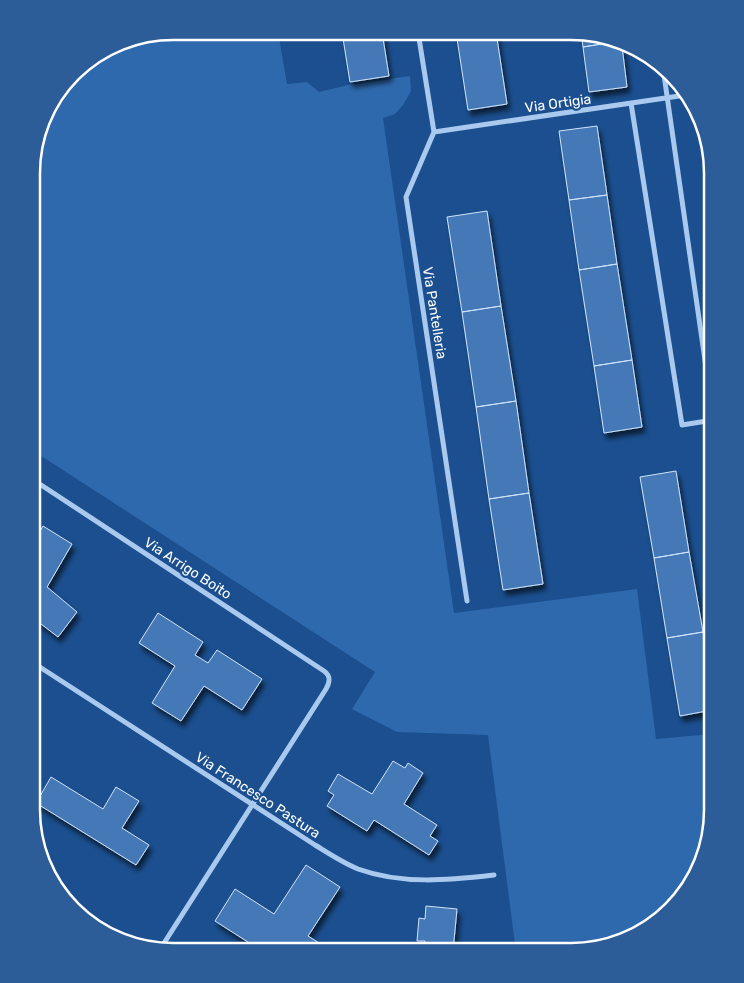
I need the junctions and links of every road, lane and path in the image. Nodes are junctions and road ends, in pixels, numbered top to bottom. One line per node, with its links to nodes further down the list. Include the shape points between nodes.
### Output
1 (419, 40): 6 (street)
2 (665, 79): 4 (street)
3 (680, 96): 4 (street, Via Ortigia)
4 (668, 98): 5 (street, Via Ortigia); 7 (street)
5 (631, 104): 6 (street, Via Ortigia); 8 (street, via 682,425)
6 (434, 132): 10 (street, Via Pantelleria, via 406,197)
7 (704, 352)
8 (704, 421)
9 (40, 484): 12 (street, Via Arrigo Boito, via 328,673 329,684)
10 (467, 601)
11 (40, 667): 12 (street, Via Francesco Pastura)
12 (253, 804): 13 (street, Via Francesco Pastura, via 334,857 384,876 423,880); 14 (street)
13 (494, 875)
14 (165, 943)

